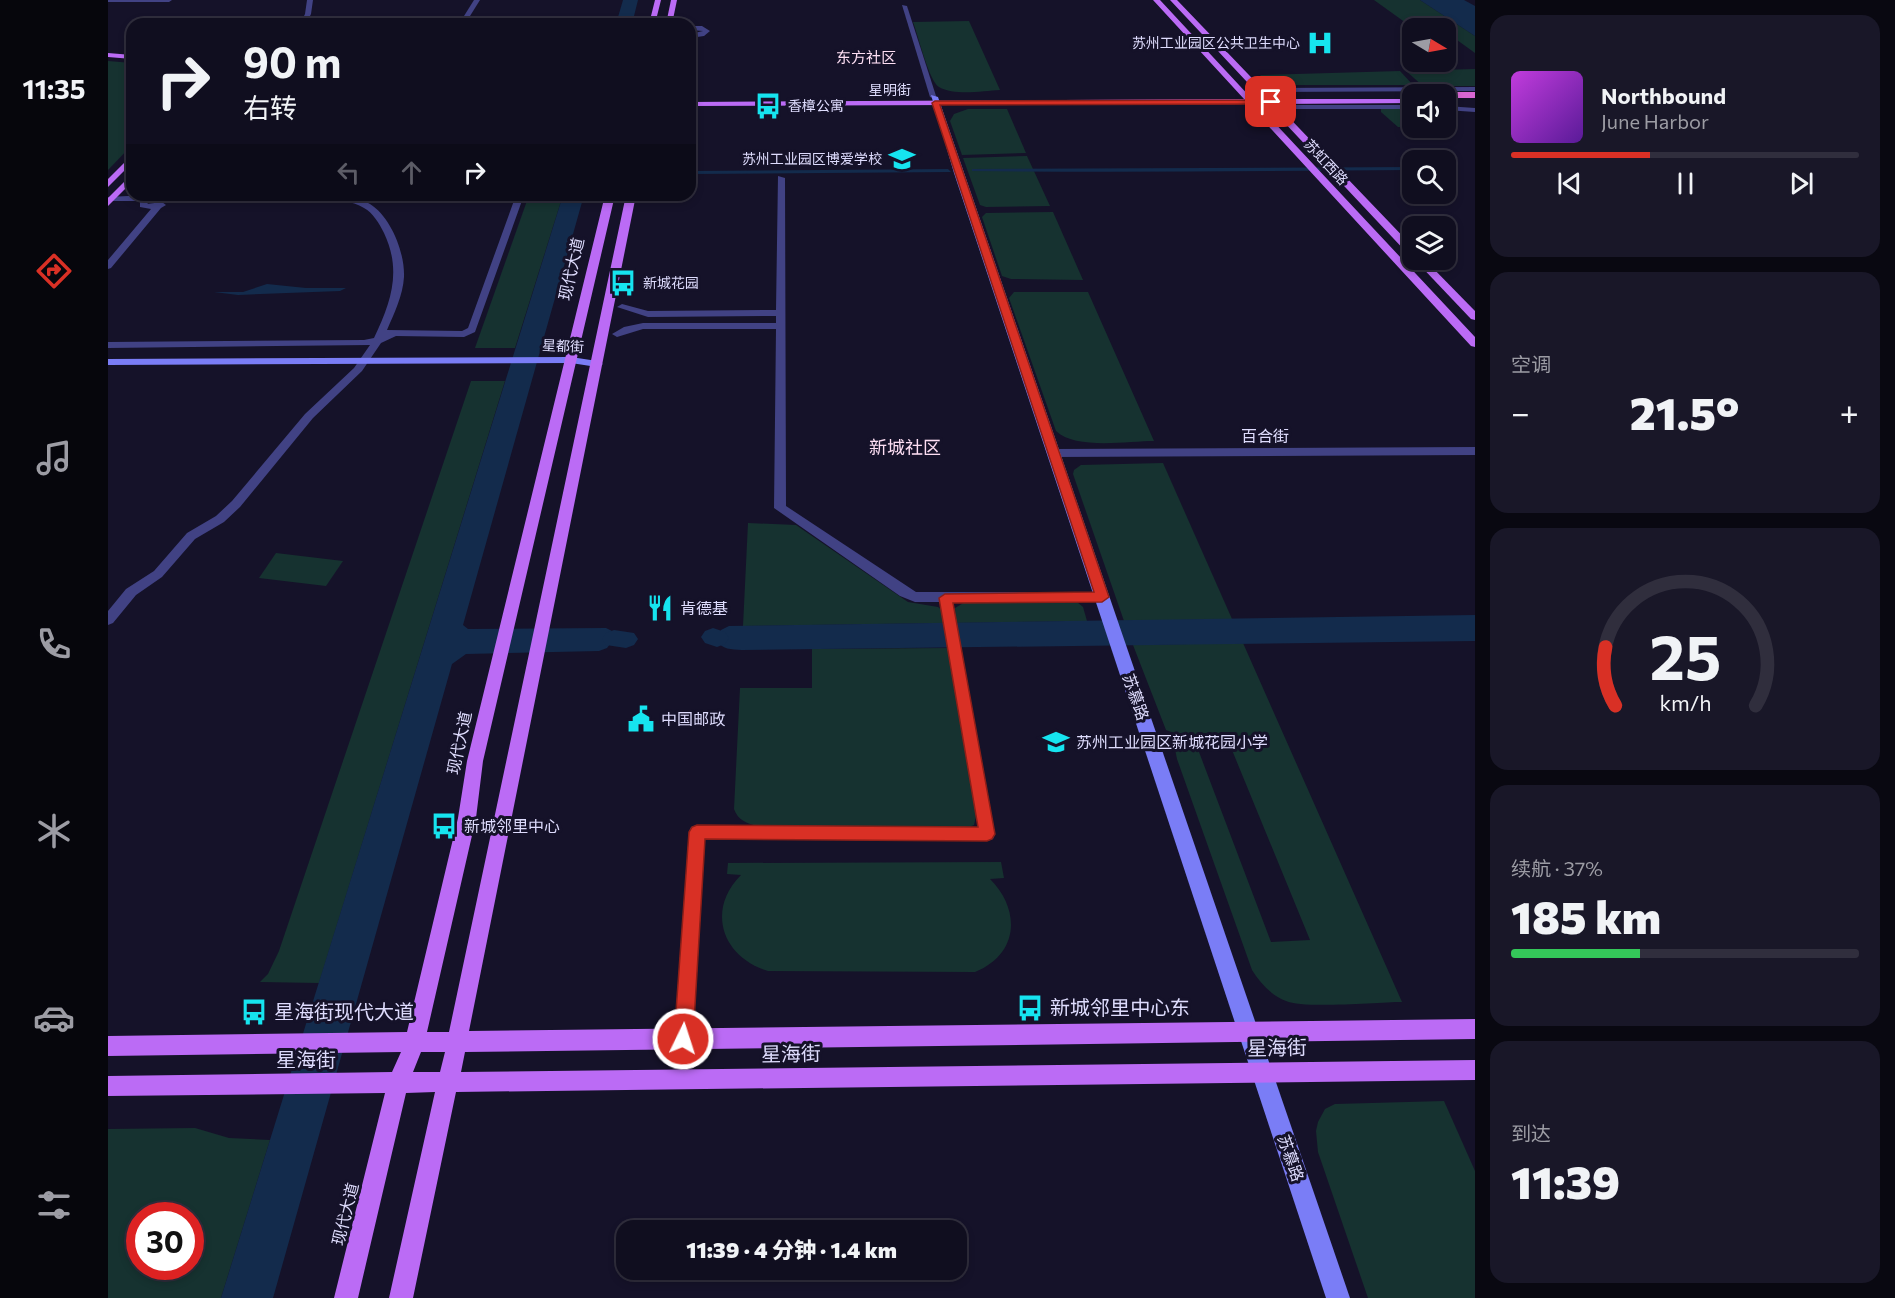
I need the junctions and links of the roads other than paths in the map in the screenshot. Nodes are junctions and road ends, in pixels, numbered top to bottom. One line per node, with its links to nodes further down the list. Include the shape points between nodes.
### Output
1 (108, 0): 2 (street)
2 (171, 0)
3 (310, 0): 10 (street)
4 (477, 0): 11 (street)
5 (658, 0): 12 (main road)
6 (674, 0): 13 (main road)
7 (1156, 0): 25 (main road, 苏虹西路)
8 (1173, 0): 26 (main road, 苏虹西路)
9 (904, 6): 28 (street)
10 (306, 18)
11 (466, 18)
12 (654, 18)
13 (670, 18)
14 (696, 28): 15 (street, via 707,31)
15 (696, 36)
16 (108, 50): 17 (main road)
17 (126, 52)
18 (108, 55): 19 (main road)
19 (126, 56)
20 (1475, 89): 26 (street)
21 (1402, 95): 26 (main road)
22 (1475, 95): 23 (highway)
23 (1456, 97)
24 (696, 98): 28 (main road, 星明街)
25 (1248, 99): 26 (main road, 星明街); 26 (street); 28 (main road, 星明街); 57 (main road, 苏虹西路)
26 (1267, 99): 29 (main road); 32 (street); 48 (main road, 苏虹西路)
27 (1456, 99): 30 (highway)
28 (935, 100): 31 (main road, 星明街); 65 (main road, 苏慕路)
29 (1402, 101)
30 (1475, 102)
31 (696, 104)
32 (1402, 106)
33 (1456, 109): 34 (street)
34 (1475, 110)
35 (126, 164): 37 (main road)
36 (781, 178): 52 (street)
37 (108, 183)
38 (126, 183): 40 (main road)
39 (126, 199): 40 (street)
40 (109, 201)
41 (148, 201): 47 (street, via 146,206)
42 (166, 201): 47 (street)
43 (354, 201): 56 (street, via 370,208 384,224 399,277)
44 (518, 201): 56 (street, via 471,330 464,334 394,333)
45 (609, 201): 60 (main road, 现代大道)
46 (630, 201): 61 (main road)
47 (157, 207): 49 (street)
48 (1402, 241)
49 (108, 266)
50 (1430, 270): 53 (main road)
51 (622, 307): 52 (street, via 648,314)
52 (780, 313): 54 (street)
53 (1475, 317)
54 (780, 326): 55 (street, via 643,326); 67 (street, via 780,508 904,593)
55 (617, 334)
56 (379, 337): 58 (street); 62 (street)
57 (1475, 344)
58 (108, 345)
59 (108, 362): 62 (main road, 星都街)
60 (570, 364): 61 (main road, 星都街); 62 (main road, 星都街); 73 (main road, 现代大道, via 475,761 467,818)
61 (597, 364): 72 (main road)
62 (360, 365): 63 (main road, 星都街); 68 (street, via 309,416 236,504 213,524 195,533 158,574 128,595)
63 (108, 370)
64 (1475, 451): 65 (street, 百合街)
65 (1054, 453): 66 (main road, 苏慕路)
66 (1102, 597): 67 (street); 70 (main road, 苏慕路)
67 (945, 598): 71 (street, via 987,834 697,832)
68 (108, 620)
69 (1475, 1029): 70 (main road, 星海街)
70 (1249, 1032): 71 (main road, 星海街); 76 (main road, 苏慕路)
71 (683, 1039): 72 (main road, 星海街)
72 (457, 1041): 73 (main road, 星海街); 77 (main road)
73 (415, 1042): 74 (main road, 星海街); 78 (main road, 现代大道)
74 (108, 1046)
75 (1475, 1070): 76 (main road, 星海街)
76 (1263, 1072): 77 (main road, 星海街); 82 (main road, 苏慕路)
77 (448, 1082): 78 (main road, 星海街); 81 (main road)
78 (398, 1083): 79 (main road, 星海街); 80 (main road, 现代大道)
79 (108, 1086)
80 (346, 1298)
81 (401, 1298)
82 (1338, 1298)

